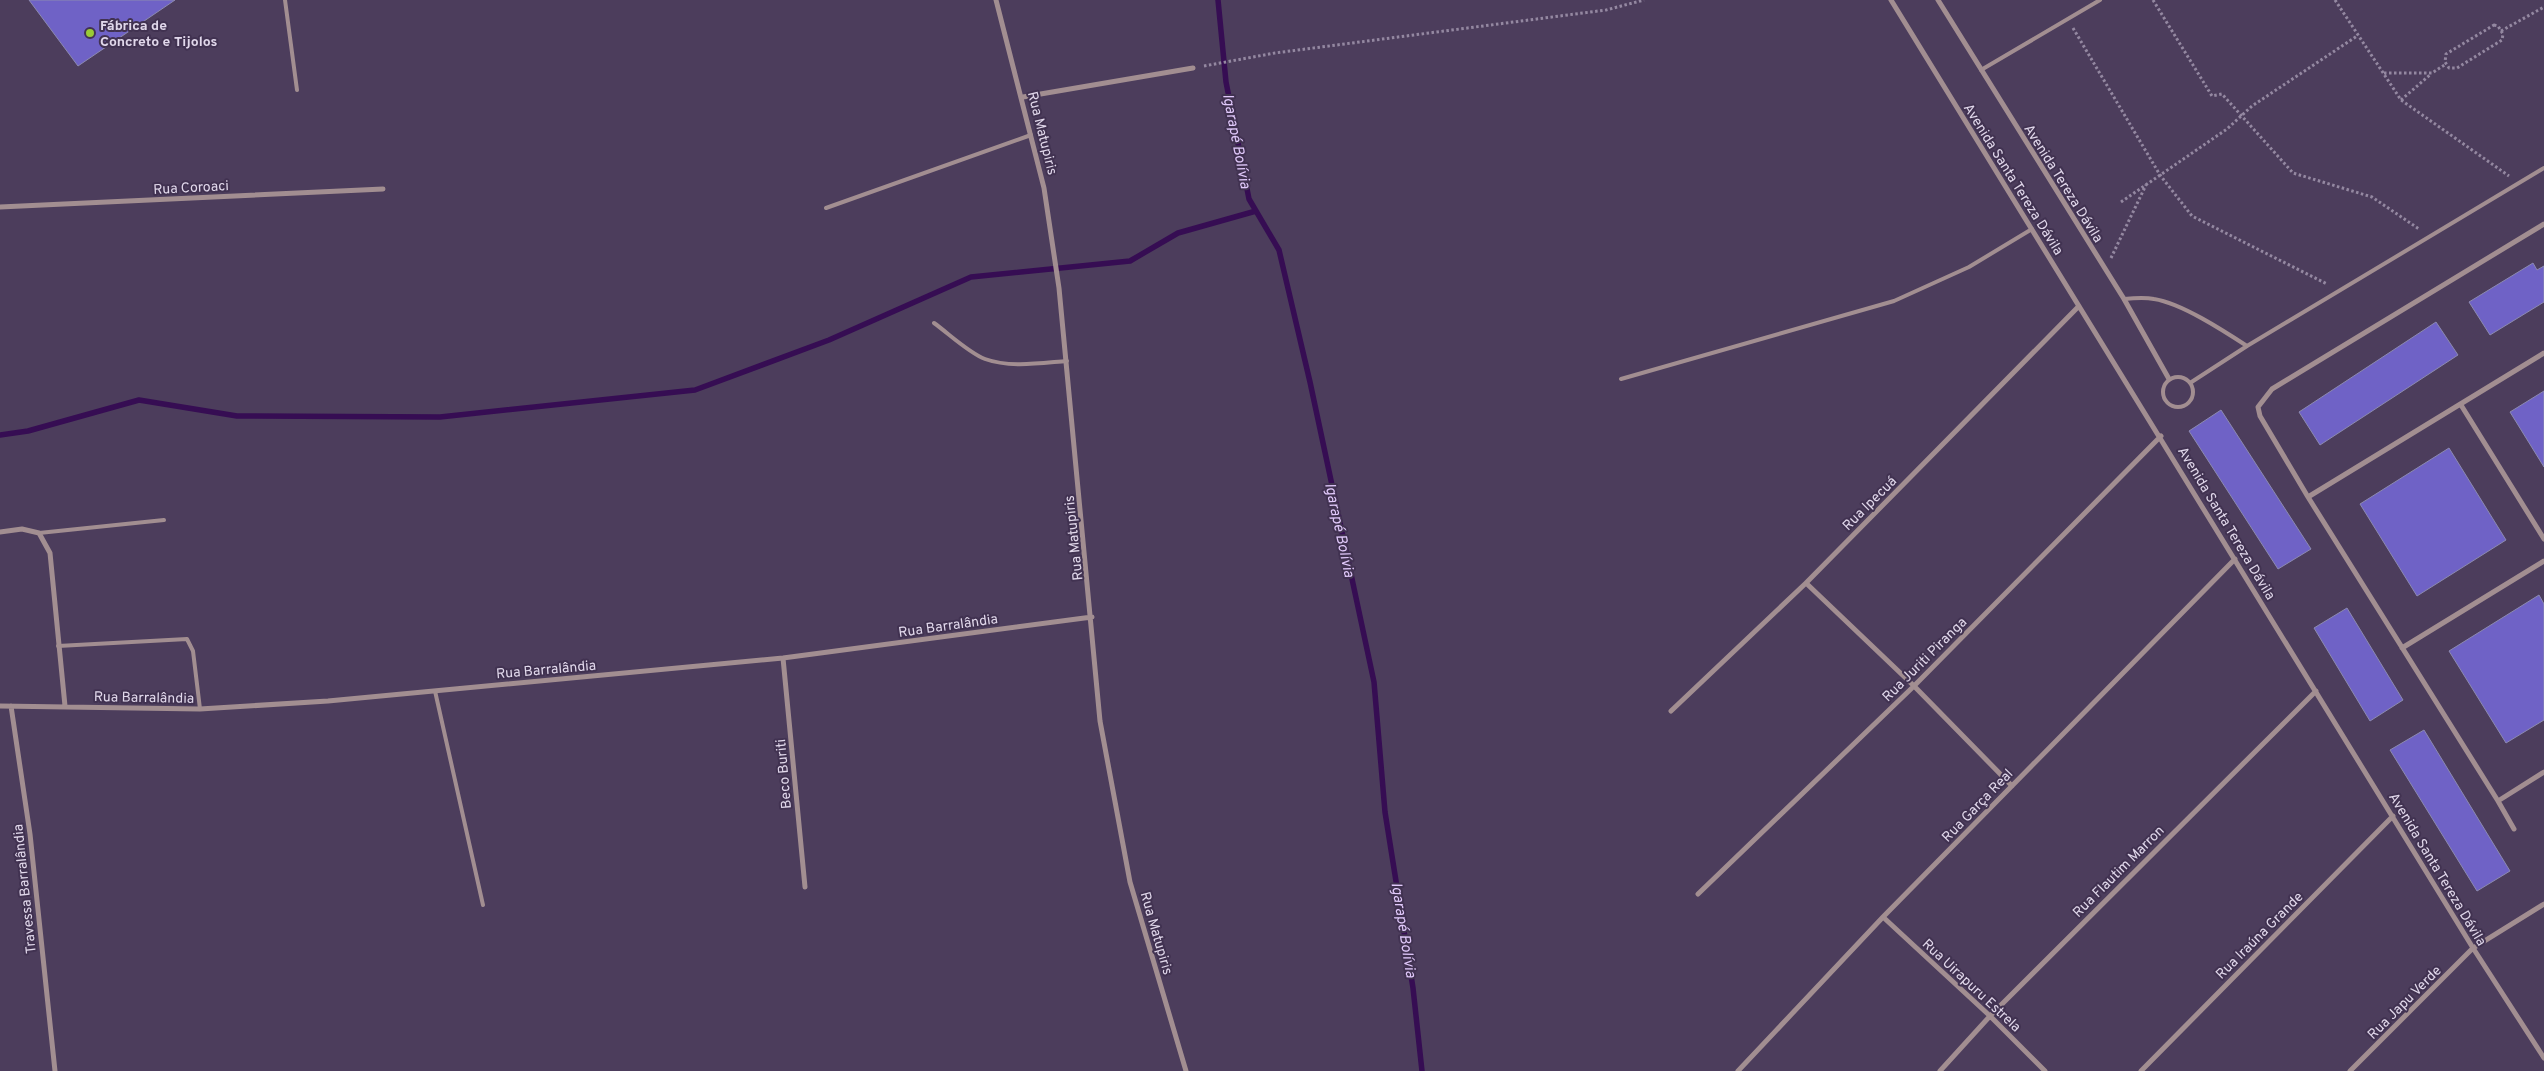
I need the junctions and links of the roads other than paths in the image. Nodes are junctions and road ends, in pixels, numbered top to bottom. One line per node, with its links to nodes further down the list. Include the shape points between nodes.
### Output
1 (285, 0): 8 (lane)
2 (996, 0): 9 (street, Rua Matupiris)
3 (1891, 0): 16 (street, Avenida Santa Tereza Dávila)
4 (1938, 0): 7 (street, Avenida Tereza Dávila)
5 (2100, 0): 7 (lane)
6 (1193, 68): 9 (street)
7 (1981, 70): 17 (street, Avenida Tereza Dávila)
8 (297, 90)
9 (1023, 97): 10 (street, Rua Matupiris)
10 (1032, 135): 14 (lane); 22 (street, Rua Matupiris, via 1044,188)
11 (2544, 168): 20 (lane)
12 (383, 188): 13 (street, Rua Coroaci)
13 (0, 207)
14 (826, 208)
15 (2544, 224): 28 (street, via 2262,398 2258,407 2260,416)
16 (2032, 229): 18 (street, Avenida Santa Tereza Dávila); 24 (lane, via 1970,267 1894,301)
17 (2124, 299): 20 (lane, via 2157,299 2180,308); 23 (street, Avenida Tereza Dávila)
18 (2079, 306): 27 (street, Avenida Santa Tereza Dávila); 35 (street, Rua Ipecuá)
19 (934, 323): 22 (lane, via 984,358 998,362)
20 (2247, 346): 25 (lane)
21 (2544, 353): 26 (street)
22 (1067, 361): 36 (street, Rua Matupiris)
23 (2169, 379): 25 (lane, via 2178,377); 25 (lane, via 2163,387 2163,396 2168,404 2177,408 2190,401 2193,392)
24 (1621, 380)
25 (2190, 383)
26 (2461, 404): 28 (street); 32 (street)
27 (2160, 436): 33 (street, Avenida Santa Tereza Dávila); 40 (street, Rua Juriti Piranga)
28 (2308, 497): 38 (street)
29 (164, 520): 31 (lane)
30 (0, 532): 31 (street, via 22,529)
31 (39, 533): 37 (street, via 50,553)
32 (2544, 539)
33 (2235, 559): 42 (street, Avenida Santa Tereza Dávila); 49 (street, Rua Garça Real)
34 (2544, 561): 38 (street)
35 (1806, 583): 40 (street); 47 (street, Rua Ipecuá)
36 (1092, 617): 39 (street, Rua Barralândia); 62 (street, Rua Matupiris, via 1100,721 1130,882)
37 (58, 646): 45 (street); 46 (lane, via 187,639 193,650)
38 (2402, 648): 50 (street)
39 (783, 658): 41 (street, Rua Barralândia); 53 (street, Beco Buriti)
40 (1914, 686): 49 (street); 54 (street, Rua Juriti Piranga)
41 (435, 691): 46 (street, Rua Barralândia); 56 (lane)
42 (2316, 691): 51 (street, Avenida Santa Tereza Dávila); 59 (street, Rua Flautim Marron)
43 (0, 706): 44 (street, Rua Barralândia)
44 (11, 706): 45 (street, Rua Barralândia); 61 (street, Travessa Barralândia, via 30,834)
45 (65, 706): 46 (street, Rua Barralândia)
46 (200, 709)
47 (1671, 711)
48 (2544, 772): 50 (street)
49 (2012, 786): 57 (street, Rua Garça Real)
50 (2498, 801): 52 (street)
51 (2393, 816): 58 (street, Avenida Santa Tereza Dávila); 66 (street, Rua Iraúna Grande)
52 (2514, 829)
53 (805, 886)
54 (1698, 894)
55 (2544, 904): 58 (street, Rua Japu Verde)
56 (483, 905)
57 (1883, 917): 59 (street, Rua Uirapuru Estrela); 63 (street, Rua Garça Real)
58 (2474, 948): 60 (street, Avenida Santa Tereza Dávila); 67 (street, Rua Japu Verde)
59 (1990, 1016): 64 (street, Rua Flautim Marron); 65 (street, Rua Uirapuru Estrela)
60 (2544, 1058)
61 (55, 1071)
62 (1186, 1071)
63 (1738, 1071)
64 (1940, 1071)
65 (2045, 1071)
66 (2142, 1071)
67 (2350, 1071)

